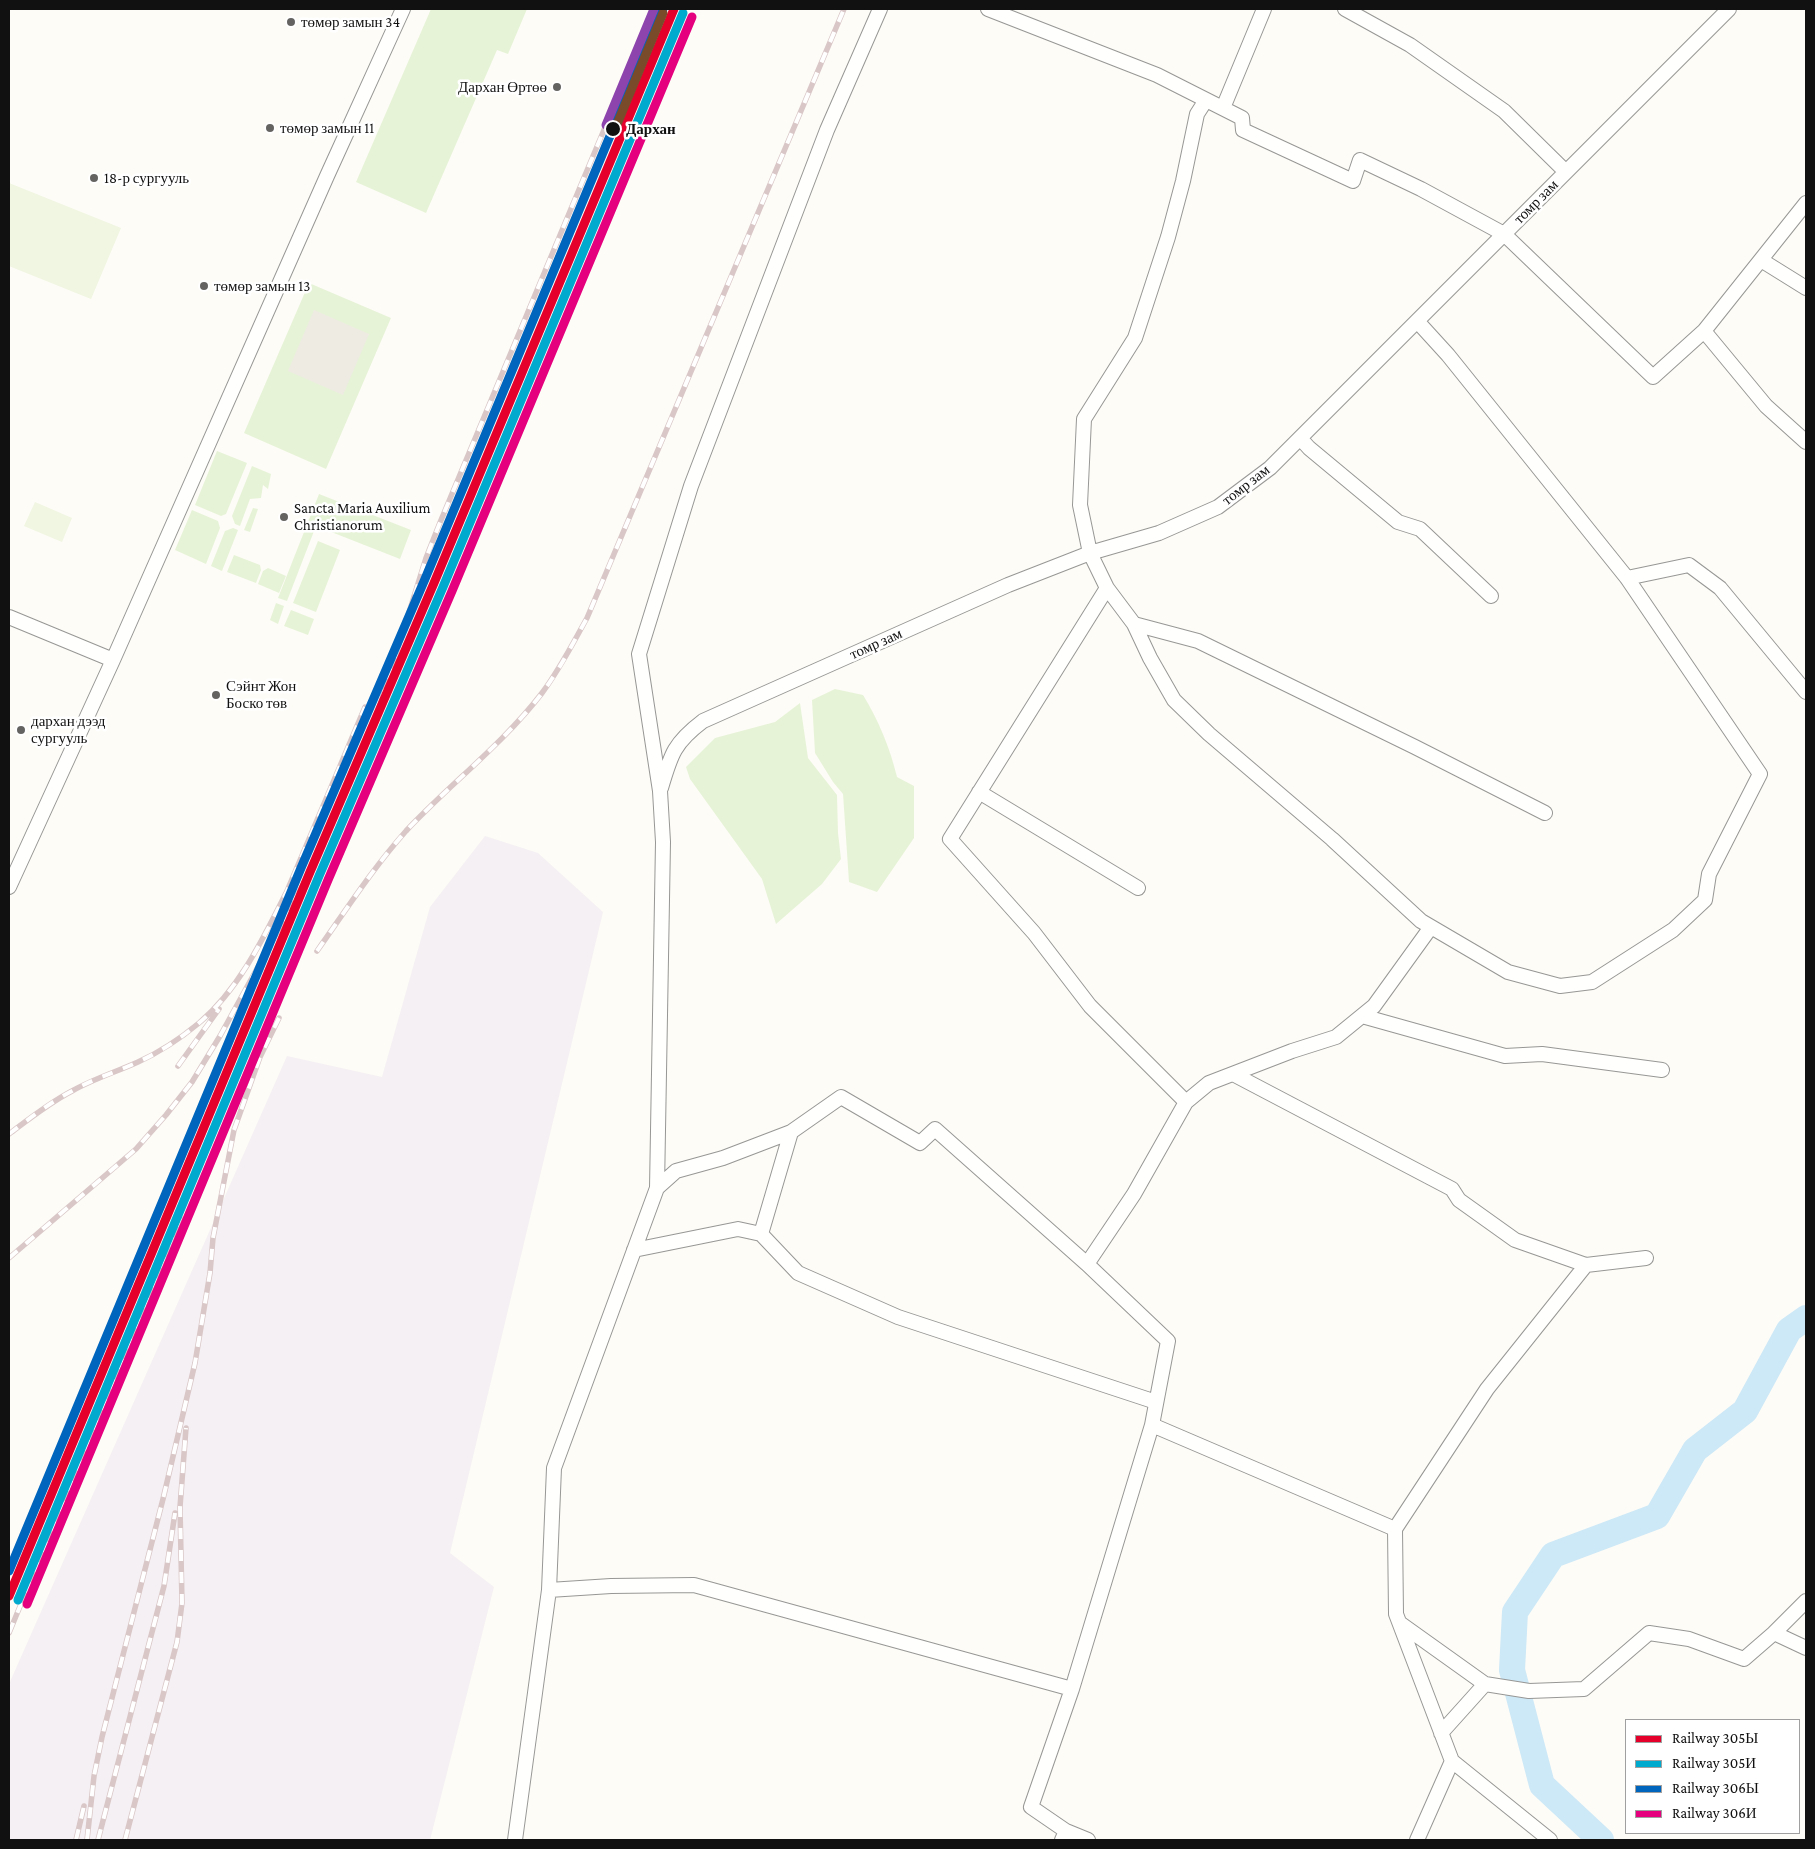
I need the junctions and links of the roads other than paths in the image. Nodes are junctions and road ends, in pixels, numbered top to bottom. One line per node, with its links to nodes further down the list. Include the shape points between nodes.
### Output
1 (403, 9): 24 (street)
2 (880, 9): 26 (street, via 824,139 690,486 640,654)
3 (988, 9): 7 (street, via 1157,74)
4 (1264, 9): 8 (street)
5 (1345, 9): 9 (street, via 1410,45 1504,112)
6 (1729, 9): 9 (street, томр зам)
7 (1206, 100): 8 (street); 18 (street, via 1197,114 1168,237 1135,338 1084,419 1080,505)
8 (1223, 108): 11 (street, via 1242,118 1243,130 1352,181 1360,160)
9 (1566, 172): 11 (street, томр зам)
10 (1806, 203): 12 (street)
11 (1504, 234): 14 (street, томр зам); 15 (street, via 1653,377)
12 (1761, 260): 13 (street); 15 (street)
13 (1806, 288)
14 (1417, 321): 16 (street, томр зам); 19 (street)
15 (1704, 331): 17 (street, via 1766,406)
16 (1300, 438): 18 (street, томр зам, via 1270,468 1218,507 1159,533); 21 (street, via 1398,522 1420,529)
17 (1806, 442)
18 (1090, 553): 20 (street); 26 (street, томр зам, via 1008,585 703,721 685,735 671,756)
19 (1627, 578): 25 (street, via 1689,565 1720,588); 31 (street, via 1760,774 1709,874 1705,900 1673,930 1592,982 1560,986 1508,972)
20 (1106, 588): 23 (street); 27 (street)
21 (1491, 596)
22 (9, 617): 24 (street)
23 (1134, 624): 28 (street, via 1198,641); 31 (street, via 1174,700)
24 (113, 660): 29 (street)
25 (1806, 692)
26 (660, 791): 37 (street)
27 (979, 792): 30 (street); 35 (street, via 950,839 1034,932 1090,1006)
28 (1545, 813)
29 (9, 887)
30 (1138, 888)
31 (1431, 927): 32 (street, via 1374,1006)
32 (1362, 1016): 33 (street, via 1505,1056 1542,1054); 34 (street, via 1336,1037)
33 (1662, 1070)
34 (1233, 1074): 35 (street, via 1210,1082); 42 (street, via 1452,1189 1459,1200 1515,1240)
35 (1186, 1102): 41 (street, via 1134,1194)
36 (791, 1132): 37 (street, via 723,1158 676,1171); 38 (street); 41 (street, via 841,1096 920,1143 935,1129)
37 (657, 1188): 39 (street)
38 (761, 1234): 39 (street, via 738,1229); 43 (street, via 798,1273 898,1317)
39 (634, 1250): 46 (street, via 554,1468)
40 (1646, 1258): 42 (street)
41 (1087, 1264): 43 (street, via 1168,1341)
42 (1586, 1265): 45 (street, via 1487,1389)
43 (1156, 1402): 44 (street)
44 (1152, 1425): 45 (street); 52 (street)
45 (1395, 1529): 48 (street, via 1396,1614)
46 (549, 1590): 52 (street, via 694,1585); 56 (street)
47 (1806, 1600): 49 (street)
48 (1401, 1624): 51 (street); 53 (street)
49 (1774, 1633): 50 (street); 51 (street, via 1744,1659 1689,1638 1649,1633 1584,1689 1529,1690)
50 (1806, 1648)
51 (1485, 1684): 53 (street)
52 (1072, 1689): 55 (street, via 1031,1807)
53 (1441, 1733): 54 (street)
54 (1452, 1761): 58 (street); 59 (street)
55 (1064, 1836): 57 (street)
56 (515, 1840)
57 (1088, 1840)
58 (1417, 1840)
59 (1550, 1840)

